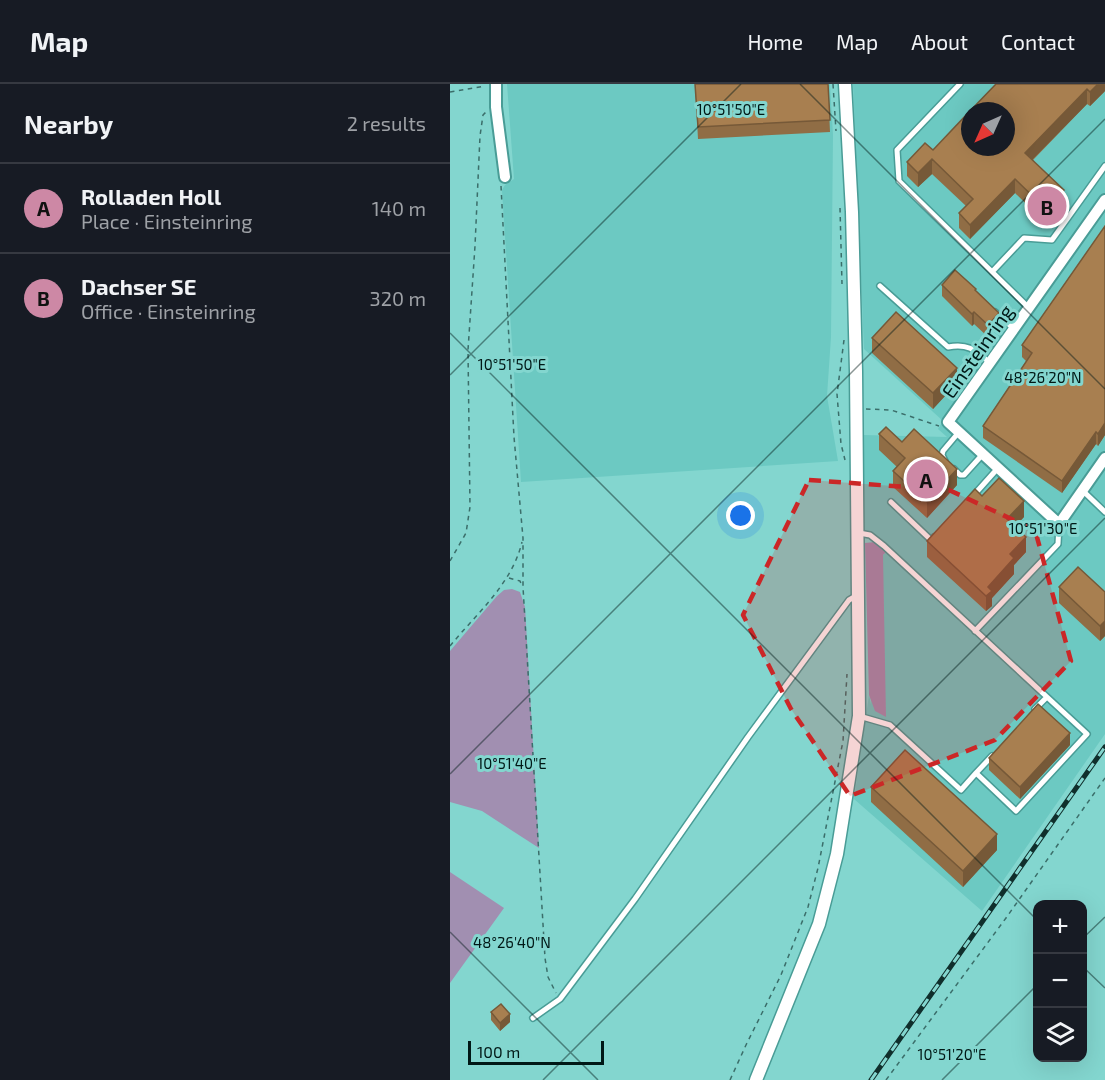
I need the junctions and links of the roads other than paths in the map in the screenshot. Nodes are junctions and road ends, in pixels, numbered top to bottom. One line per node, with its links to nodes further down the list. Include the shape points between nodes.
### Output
1 (496, 84): 5 (street)
2 (845, 84): 22 (street)
3 (960, 84): 7 (lane, via 897,150 899,181)
4 (1105, 166): 7 (lane, via 1052,240 1024,238)
5 (505, 177)
6 (1105, 200): 10 (street, Einsteinring)
7 (992, 272): 10 (lane)
8 (880, 286): 12 (lane, via 948,347 962,345)
9 (990, 307): 11 (lane)
10 (1029, 308): 11 (street, Einsteinring)
11 (1014, 329): 12 (street, Einsteinring)
12 (990, 363): 13 (street, Einsteinring, via 948,422)
13 (959, 432): 14 (street, Einsteinring); 14 (lane, via 942,455 960,475)
14 (983, 454): 16 (street, Einsteinring)
15 (1105, 458): 17 (street)
16 (998, 468): 18 (lane); 21 (street, Einsteinring)
17 (1082, 490): 20 (lane); 21 (street)
18 (969, 500)
19 (891, 502): 23 (lane, via 932,540)
20 (1105, 512)
21 (1059, 524): 25 (lane, via 1058,544)
22 (859, 532): 24 (street); 25 (lane, via 884,546)
23 (939, 532)
24 (857, 595): 28 (street); 31 (lane, via 849,600 768,709 560,999)
25 (975, 631): 26 (lane)
26 (1047, 697): 27 (lane); 30 (lane, via 1087,734 1016,811)
27 (1031, 714)
28 (859, 716): 30 (lane, via 890,725 961,790); 32 (street, via 837,854 819,924)
29 (999, 748): 30 (lane)
30 (976, 774)
31 (533, 1018)
32 (756, 1080)

